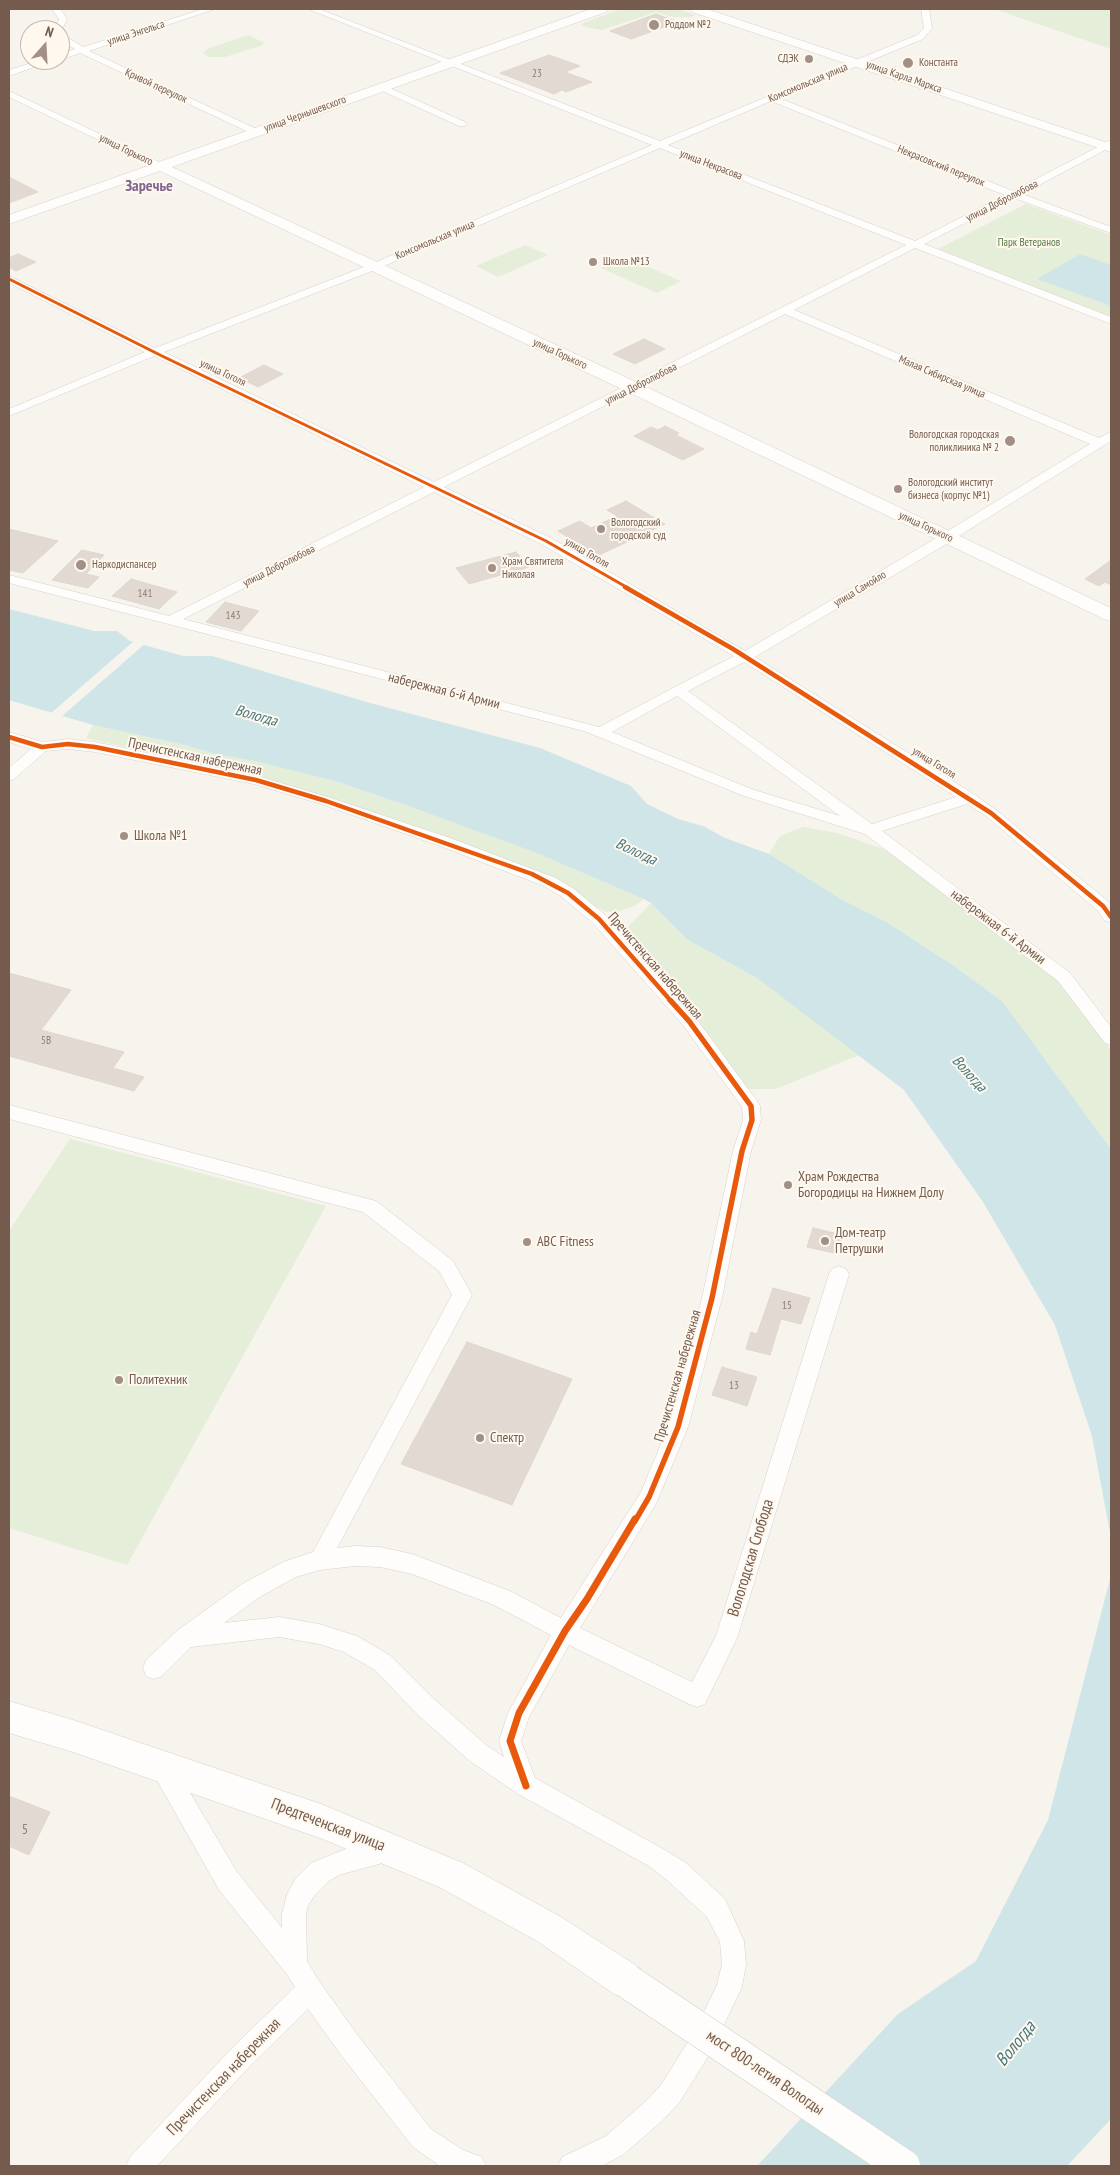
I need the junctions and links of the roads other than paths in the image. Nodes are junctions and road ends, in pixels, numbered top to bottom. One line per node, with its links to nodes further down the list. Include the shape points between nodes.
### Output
1 (56, 9): 7 (street)
2 (211, 9): 9 (street, улица Энгельса)
3 (312, 9): 12 (street, улица Некрасова)
4 (602, 9): 12 (street, улица Чернышевского)
5 (696, 9): 11 (street, улица Карла Маркса)
6 (925, 9): 11 (street, Комсомольская улица, via 928,28 925,34)
7 (63, 20)
8 (70, 42): 9 (street, Кривой переулок)
9 (80, 50): 10 (street, улица Энгельса); 17 (street, Кривой переулок)
10 (70, 54)
11 (858, 61): 15 (street, Комсомольская улица); 19 (street, улица Карла Маркса)
12 (449, 63): 13 (street, улица Чернышевского); 18 (street, улица Некрасова)
13 (382, 87): 16 (street); 17 (street, улица Чернышевского)
14 (9, 94): 20 (street, улица Горького)
15 (771, 98): 18 (street, Комсомольская улица); 21 (street, Некрасовский переулок)
16 (462, 124)
17 (256, 132): 20 (street, улица Чернышевского)
18 (660, 145): 24 (street, улица Некрасова); 25 (street, Комсомольская улица)
19 (1109, 146): 21 (street, улица Добролюбова)
20 (160, 166): 22 (street, улица Чернышевского); 25 (street, улица Горького)
21 (1016, 194): 23 (street, Некрасовский переулок); 24 (street, улица Добролюбова)
22 (9, 220)
23 (1111, 230)
24 (916, 245): 27 (street, улица Добролюбова); 28 (street, улица Некрасова)
25 (373, 267): 29 (street, Комсомольская улица); 30 (street, улица Горького)
26 (9, 279): 29 (street, улица Гоголя)
27 (785, 310): 30 (street, улица Добролюбова); 33 (street, Малая Сибирская улица)
28 (1111, 321)
29 (155, 352): 31 (street, Комсомольская улица); 34 (street, улица Гоголя)
30 (634, 388): 34 (street, улица Добролюбова); 35 (street, улица Горького)
31 (9, 413)
32 (1111, 436): 33 (street, улица Самойло)
33 (1099, 443): 35 (street, улица Самойло)
34 (435, 487): 38 (street, улица Добролюбова); 39 (street, улица Гоголя, via 546,542)
35 (948, 537): 37 (street, улица Горького); 39 (street, улица Самойло)
36 (9, 579): 38 (street, набережная 6-й Армии)
37 (1111, 615)
38 (169, 621): 41 (street, набережная 6-й Армии)
39 (745, 657): 40 (street, улица Самойло); 45 (street, улица Гоголя)
40 (678, 690): 41 (street, улица Самойло); 46 (street, набережная 6-й Армии)
41 (601, 732): 46 (street, набережная 6-й Армии, via 749,793)
42 (10, 738): 43 (street, Пречистенская набережная)
43 (42, 746): 44 (street); 52 (street, Пречистенская набережная, via 68,744 95,748 256,780 445,842 550,882 599,919 688,1021 752,1106 752,1120 742,1151 712,1298 678,1427 649,1497)
44 (9, 776)
45 (970, 798): 46 (street); 47 (street, улица Гоголя, via 1103,906)
46 (870, 830): 48 (street, набережная 6-й Армии, via 1064,977)
47 (1111, 917)
48 (1111, 1039)
49 (9, 1112): 51 (street, via 369,1206 446,1266 462,1295)
50 (839, 1274): 52 (street, Вологодская Слобода, via 726,1638 697,1696)
51 (320, 1560): 52 (street, via 380,1557 412,1564 502,1598); 53 (street, via 291,1569 250,1590)
52 (564, 1631): 57 (street, Пречистенская набережная, via 519,1713 510,1741)
53 (186, 1637): 54 (street); 57 (street, via 279,1627 349,1643 384,1662 478,1753)
54 (154, 1668)
55 (9, 1717): 56 (street, Предтеченская улица)
56 (162, 1767): 58 (street, Предтеченская улица, via 329,1824); 59 (street, via 228,1881)
57 (526, 1786): 64 (street, via 678,1872 716,1908 732,1942 734,1964 729,1987 702,2043 670,2094 615,2145)
58 (396, 1851): 59 (street, via 341,1862 320,1872 305,1887 294,1914); 60 (street, Предтеченская улица, via 505,1903)
59 (296, 1964): 61 (street)
60 (627, 1981): 65 (street, мост 800-летия Вологды, bridge)
61 (310, 1990): 62 (street, Пречистенская набережная, via 242,2056); 63 (street, via 422,2138 457,2162)
62 (140, 2166)
63 (473, 2166)
64 (571, 2166)
65 (903, 2166)

